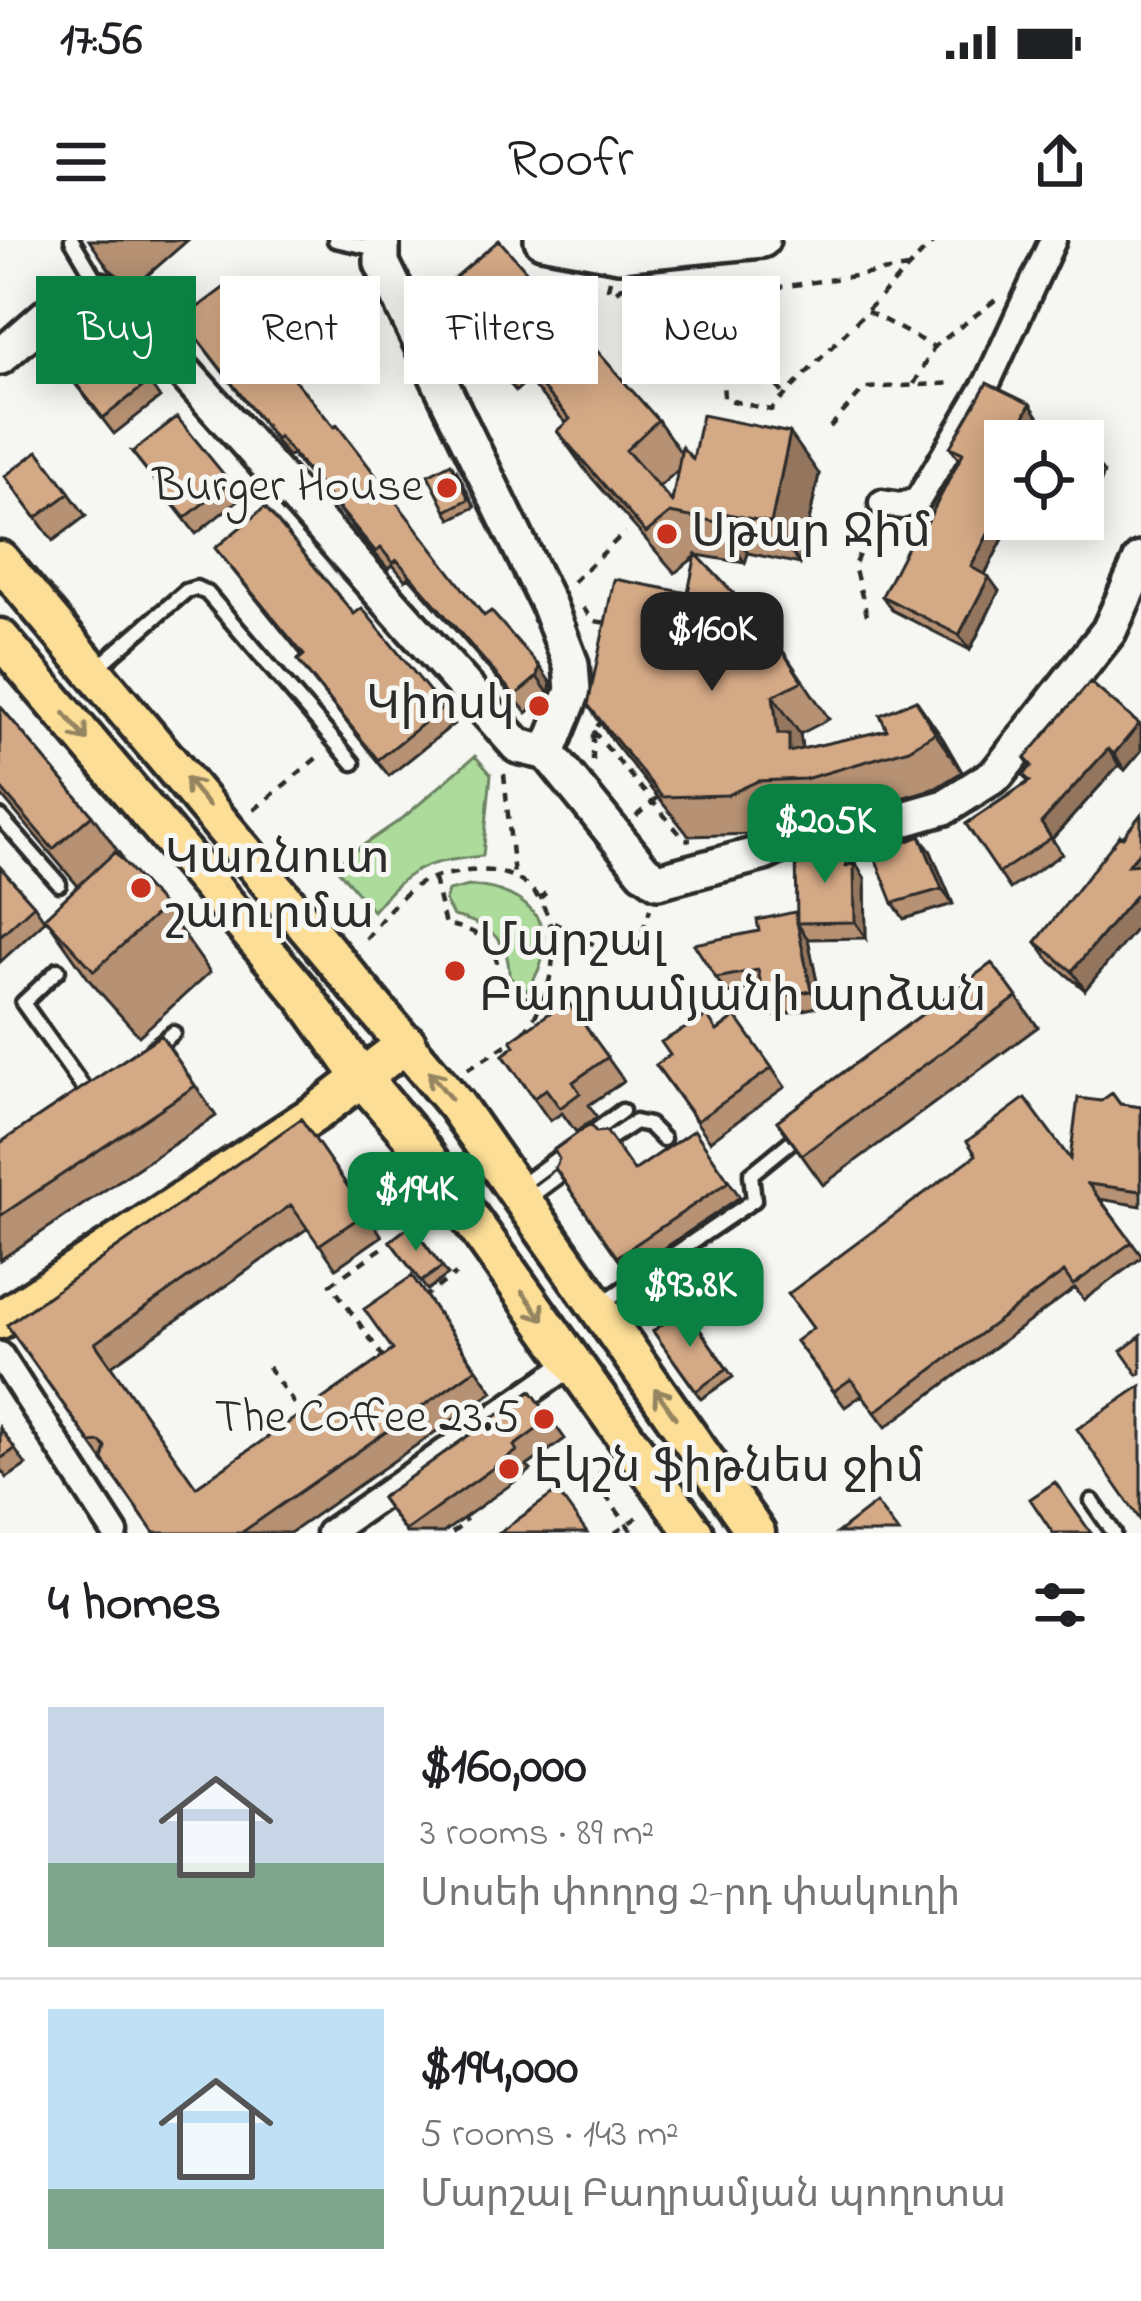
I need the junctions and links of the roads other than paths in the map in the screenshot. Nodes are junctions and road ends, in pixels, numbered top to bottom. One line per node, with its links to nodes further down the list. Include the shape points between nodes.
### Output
1 (72, 240): 7 (lane)
2 (335, 240): 6 (lane)
3 (542, 240): 4 (street, via 619,254)
4 (762, 240)
5 (1053, 240): 11 (street, via 988,381 918,500)
6 (382, 245): 16 (street, via 382,263 571,664 573,691)
7 (93, 276)
8 (36, 326): 9 (street)
9 (0, 357)
10 (195, 384): 16 (street, via 518,746)
11 (882, 503)
12 (0, 560): 15 (main road)
13 (1141, 560): 16 (street, via 1109,631 997,774 945,807 835,839 793,839 658,881)
14 (0, 638): 24 (main road, one-way to 24, via 303,995)
15 (94, 670): 17 (lane, via 196,588); 22 (main road, one-way to 15)
16 (548, 753)
17 (352, 764)
18 (0, 817): 19 (lane)
19 (59, 884)
20 (58, 970): 26 (lane, via 23,1003)
21 (173, 1034): 23 (lane)
22 (407, 1043): 24 (main road); 33 (main road, one-way to 22)
23 (140, 1060)
24 (357, 1071): 34 (main road); 36 (main road, via 185,1200); 38 (main road, one-way to 38)
25 (107, 1085): 26 (lane)
26 (91, 1099): 28 (lane)
27 (622, 1111): 33 (lane)
28 (73, 1112)
29 (805, 1130): 35 (lane, via 751,1174 754,1200)
30 (611, 1138): 31 (lane, via 635,1122)
31 (663, 1139)
32 (560, 1175): 33 (lane)
33 (520, 1196): 35 (main road)
34 (0, 1302)
35 (597, 1307): 43 (main road, one-way to 35)
36 (0, 1319)
37 (0, 1355): 40 (street, via 95,1488)
38 (573, 1362): 41 (street); 42 (main road)
39 (1092, 1501): 44 (lane)
40 (115, 1533)
41 (329, 1533)
42 (694, 1533)
43 (756, 1533)
44 (1114, 1533)

